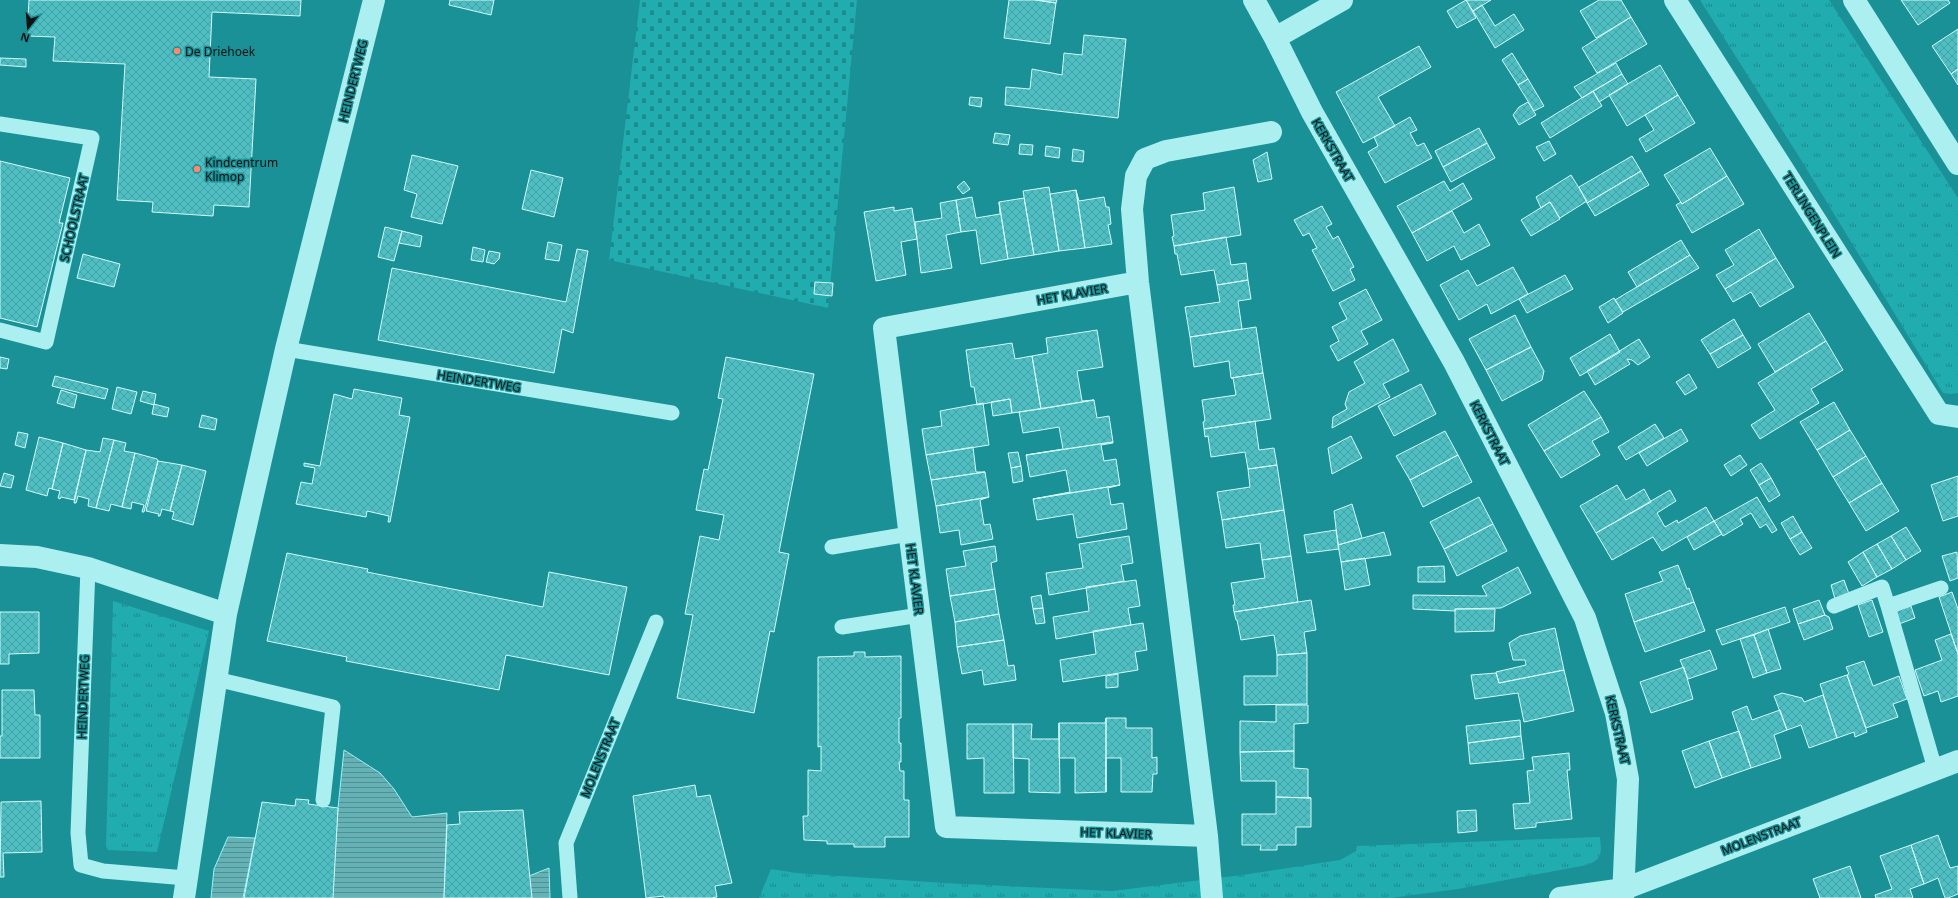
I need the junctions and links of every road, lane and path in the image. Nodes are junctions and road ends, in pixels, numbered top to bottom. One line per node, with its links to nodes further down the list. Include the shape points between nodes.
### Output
1 (374, 0): 12 (street, HEINDERTWEG)
2 (1254, 0): 6 (street, KERKSTRAAT)
3 (1342, 0): 6 (street)
4 (1675, 0): 14 (street, TERLINGENPLEIN, via 1939,414)
5 (1854, 0): 9 (street)
6 (1275, 38): 32 (street, KERKSTRAAT, via 1312,112 1454,362 1585,618 1616,713 1628,779)
7 (0, 124): 11 (lane, SCHOOLSTRAAT, via 92,138 46,342)
8 (1271, 132): 10 (street, via 1166,151 1145,158 1136,176 1132,209)
9 (1958, 164)
10 (1138, 282): 15 (street, HET KLAVIER, via 884,328); 30 (street)
11 (0, 330)
12 (286, 348): 13 (lane, HEINDERTWEG); 22 (street, HEINDERTWEG)
13 (672, 413)
14 (1958, 417)
15 (910, 534): 16 (lane); 23 (street, HET KLAVIER)
16 (832, 547)
17 (0, 555): 18 (street, via 37,557)
18 (88, 568): 22 (street); 31 (lane, HEINDERTWEG, via 78,833 81,865)
19 (1941, 588): 21 (lane)
20 (1834, 606): 21 (lane, via 1882,587)
21 (1888, 606): 28 (lane)
22 (226, 614): 26 (street, HEINDERTWEG)
23 (920, 615): 25 (lane); 30 (street, HET KLAVIER, via 946,827)
24 (656, 622): 33 (lane, MOLENSTRAAT, via 566,843)
25 (842, 627)
26 (216, 679): 29 (lane, via 333,707); 31 (street, HEINDERTWEG)
27 (1958, 761): 28 (street, MOLENSTRAAT)
28 (1935, 768): 32 (street, MOLENSTRAAT)
29 (323, 800)
30 (1207, 836): 34 (street)
31 (185, 888)
32 (1623, 894): 35 (street, MOLENSTRAAT)
33 (570, 898)
34 (1212, 898)
35 (1560, 898)

